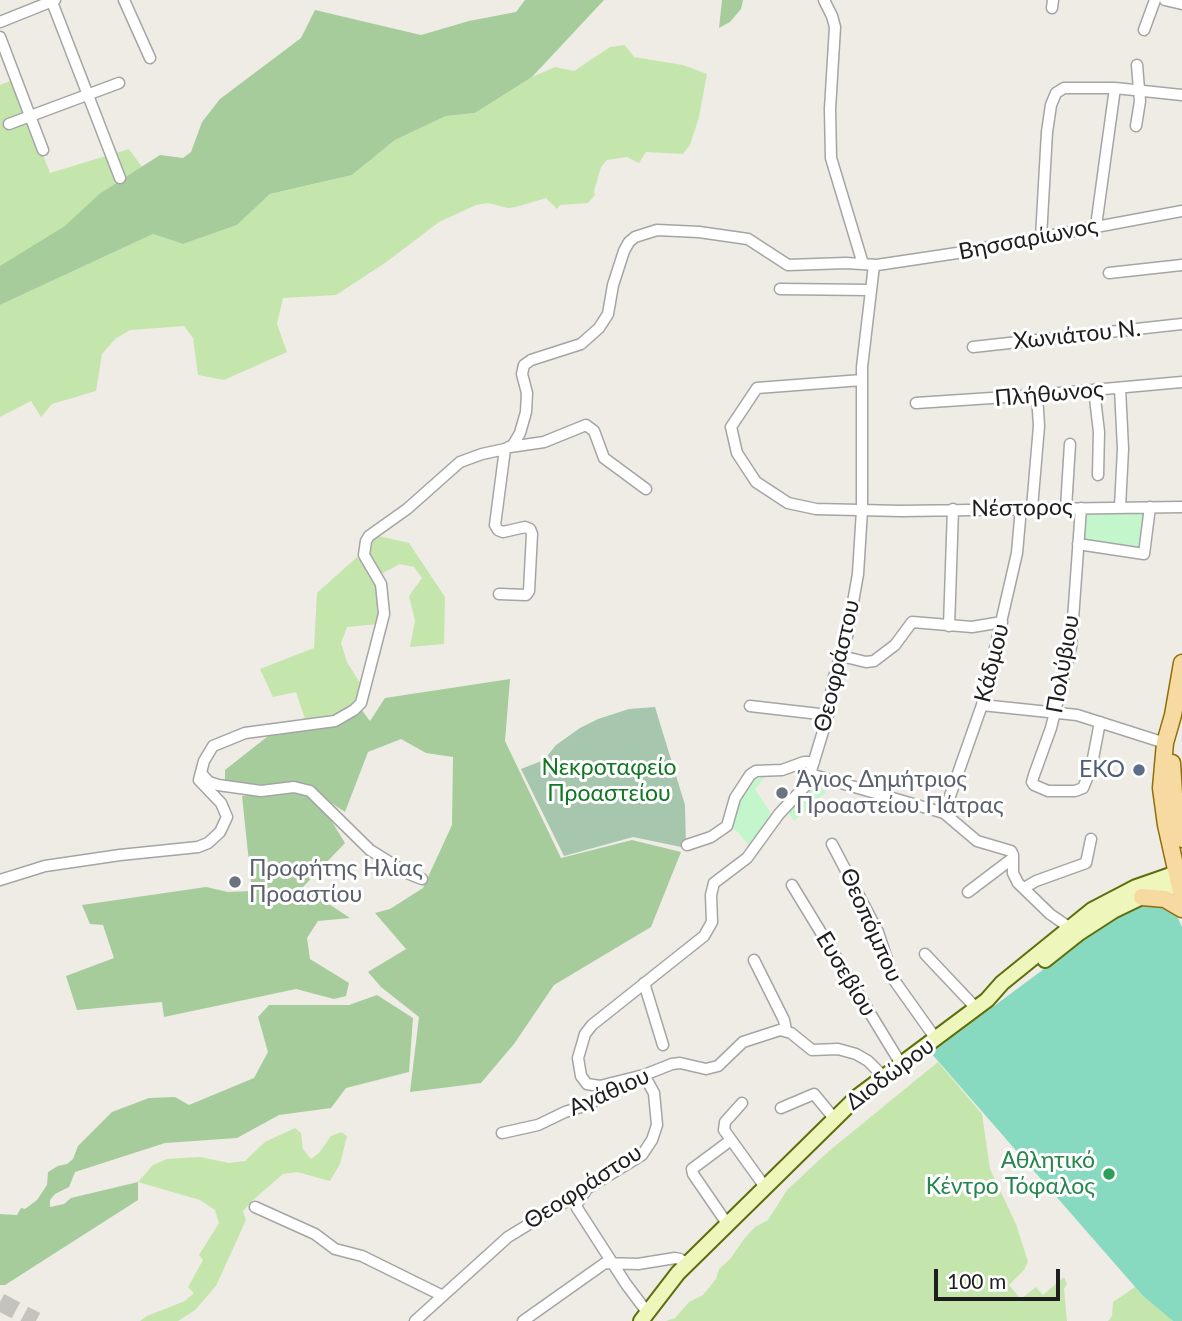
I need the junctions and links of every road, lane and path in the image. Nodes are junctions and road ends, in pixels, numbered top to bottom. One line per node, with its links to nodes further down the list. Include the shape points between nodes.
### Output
1 (124, 0): 10 (street)
2 (824, 0): 25 (street, via 835,27 831,158)
3 (1155, 0): 8 (street)
4 (1165, 0): 6 (street)
5 (54, 1): 7 (street); 15 (street)
6 (1182, 4)
7 (0, 22)
8 (1144, 30)
9 (0, 37): 17 (street)
10 (150, 58)
11 (1137, 65): 14 (street)
12 (119, 83): 15 (street)
13 (1115, 88): 14 (street); 23 (street); 24 (street, via 1069,88 1058,91 1052,100)
14 (1138, 89): 16 (street); 19 (street)
15 (87, 95): 17 (street); 21 (street)
16 (1182, 95)
17 (31, 116): 18 (street); 20 (street)
18 (9, 124)
19 (1136, 126)
20 (43, 150)
21 (120, 178)
22 (1182, 211): 23 (street, Βησσαρίωνος)
23 (1096, 226): 24 (street, Βησσαρίωνος)
24 (1041, 237): 25 (street, Βησσαρίωνος)
25 (868, 264): 29 (street, Θεοφράστου); 39 (street, Βησσαρίωνος, via 788,265 748,239 699,232 657,230 635,237 624,251 608,314 599,328 573,348 524,365 526,412 520,433)
26 (1182, 264): 27 (street)
27 (1110, 273)
28 (780, 289): 29 (street)
29 (870, 290): 32 (street, Θεοφράστου)
30 (1182, 324): 31 (street, Χωνιάτου Ν.)
31 (973, 347)
32 (862, 380): 49 (street, Θεοφράστου); 49 (street, Νέστορος, via 760,386 731,427 737,453 756,482 788,503)
33 (1182, 382): 34 (street, Πλήθωνος)
34 (1120, 388): 35 (street, Πλήθωνος); 42 (street)
35 (1094, 390): 36 (street, Πλήθωνος); 40 (street)
36 (1037, 396): 37 (street, Πλήθωνος); 45 (street, Κάδμου, via 1039,426)
37 (916, 403)
38 (1070, 444): 46 (street)
39 (507, 448): 41 (street, via 544,442 586,425 594,431 604,458); 51 (street, via 495,525 503,532 525,527 533,534 529,591 526,595); 64 (street, via 460,462 366,541 364,555 381,584 384,614 360,703 354,710 335,721 245,733 223,741 208,753)
40 (1098, 475)
41 (646, 489)
42 (1120, 507): 43 (street, Νέστορος); 47 (street, Νέστορος)
43 (1150, 507): 44 (street, Νέστορος); 50 (street, via 1144,554)
44 (1182, 507)
45 (1027, 508): 46 (street, Νέστορος); 48 (street, Νέστορος); 52 (street, Κάδμου)
46 (1066, 508): 47 (street, Νέστορος)
47 (1081, 508): 50 (street, Πολύβιου)
48 (953, 509): 49 (street, Νέστορος); 53 (street)
49 (862, 510): 54 (street, Θεοφράστου, via 858,574)
50 (1078, 544): 58 (street, Πολύβιου, via 1071,647)
51 (499, 594)
52 (1002, 622): 53 (street); 56 (street, Κάδμου)
53 (949, 626): 54 (street, via 912,622 895,645 874,661)
54 (841, 656): 59 (street, Θεοφράστου)
55 (1182, 663): 60 (main road)
56 (982, 705): 58 (street); 66 (street, Κάδμου)
57 (750, 706): 59 (street)
58 (1054, 713): 61 (street); 61 (street, Πολύβιου, via 1032,782 1042,789 1083,788)
59 (828, 715): 63 (street, Θεοφράστου)
60 (1173, 715): 62 (main road); 67 (main road, via 1173,783)
61 (1100, 722): 62 (street)
62 (1165, 743): 74 (main road, via 1162,798)
63 (814, 762): 65 (street, Θεοφράστου); 70 (street, via 786,770 756,771 735,799 727,825 711,837)
64 (201, 772): 72 (street, via 218,785 261,792 294,787 310,791 370,850); 73 (street, via 200,780 227,817 214,839 198,847 46,866)
65 (810, 774): 66 (street); 83 (street, Θεοφράστου, via 805,788 779,814 752,853 714,883 712,922 707,932)
66 (944, 813): 71 (street, via 973,839 1009,850)
67 (1181, 833)
68 (1091, 839): 76 (street, via 1086,863)
69 (832, 844): 86 (street, Θεοπόμπου, via 878,932 894,980)
70 (687, 845)
71 (1013, 858): 76 (street, via 1014,875); 77 (street)
72 (422, 879)
73 (0, 880)
74 (1180, 882): 78 (street); 80 (street, Διοδώρου, via 1136,887 1108,901)
75 (792, 885): 88 (street, Ευσεβίου)
76 (1024, 888): 80 (street)
77 (968, 892)
78 (1142, 897): 79 (main road, via 1165,899); 80 (street)
79 (1182, 909)
80 (1074, 930): 84 (street, Διοδώρου)
81 (925, 954): 84 (street)
82 (754, 960): 85 (street)
83 (644, 982): 87 (street); 89 (street, Θεοφράστου, via 592,1025 578,1058 587,1084 600,1086)
84 (981, 1004): 86 (street, Διοδώρου)
85 (786, 1031): 89 (street, Αγάθιου, via 745,1041 718,1066 706,1069 680,1063); 90 (street, via 812,1050 856,1054)
86 (936, 1039): 88 (street, Διοδώρου)
87 (663, 1045)
88 (901, 1064): 90 (street, Διοδώρου)
89 (644, 1075): 94 (street, Αγάθιου, via 587,1105 538,1125); 97 (street, Θεοφράστου, via 657,1107 652,1140 642,1155)
90 (883, 1076): 93 (street, Διοδώρου)
91 (742, 1103): 95 (street, via 723,1126)
92 (781, 1108): 93 (street, via 814,1094)
93 (833, 1117): 96 (street, Διοδώρου)
94 (502, 1133)
95 (731, 1140): 96 (street); 99 (street, via 692,1169)
96 (765, 1187): 99 (street, Διοδώρου)
97 (586, 1188): 100 (street, via 578,1208); 102 (street, Θεοφράστου, via 508,1237)
98 (255, 1207): 102 (street, via 315,1234 335,1249 362,1256)
99 (728, 1225): 101 (street, Διοδώρου)
100 (612, 1263): 101 (street, via 677,1258); 103 (street); 105 (street, via 600,1266)
101 (687, 1264): 103 (street, Διοδώρου)
102 (441, 1295): 104 (street, Θεοφράστου)
103 (644, 1316)
104 (415, 1321)
105 (523, 1321)

